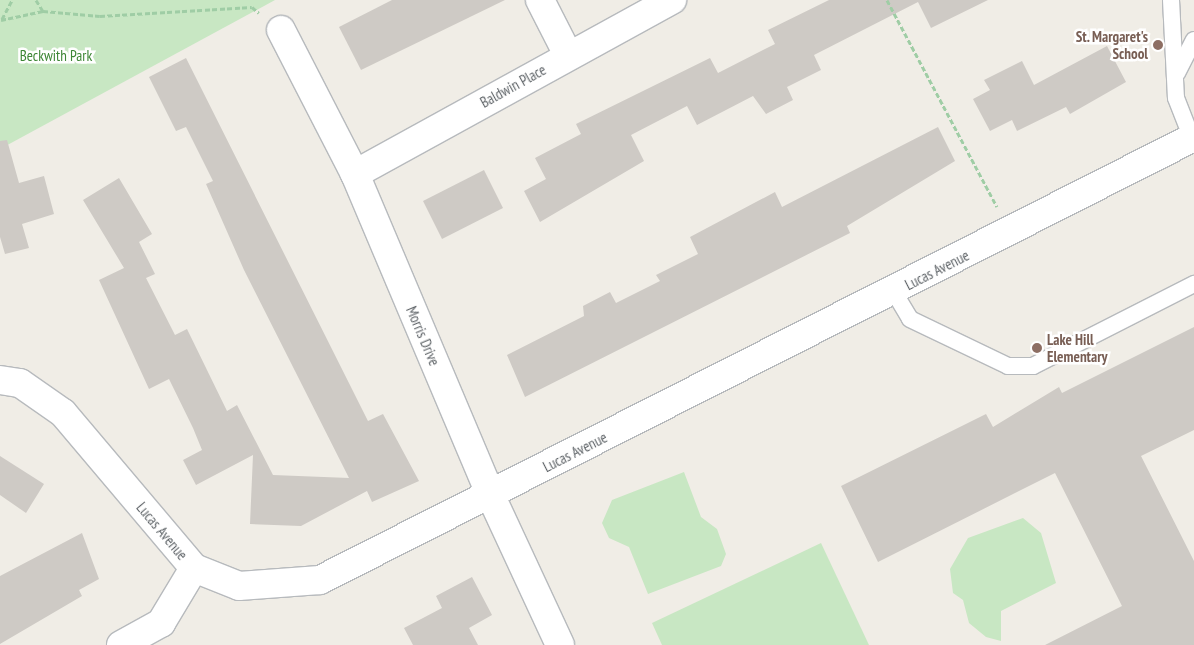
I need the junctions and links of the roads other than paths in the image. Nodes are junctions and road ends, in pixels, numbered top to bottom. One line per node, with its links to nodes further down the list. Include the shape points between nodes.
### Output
1 (540, 0): 6 (street)
2 (672, 0): 6 (street, Baldwin Place)
3 (1171, 0): 7 (lane)
4 (281, 30): 9 (street, Morris Drive)
5 (1194, 40): 7 (lane)
6 (568, 55): 9 (street, Baldwin Place)
7 (1177, 73): 8 (lane, via 1176,98)
8 (1193, 141): 11 (street, Lucas Avenue)
9 (355, 174): 13 (street, Morris Drive)
10 (1194, 284): 11 (lane, via 1032,366 1008,366 910,319)
11 (894, 292): 13 (street, Lucas Avenue)
12 (0, 380): 14 (street, Lucas Avenue, via 20,383 62,413)
13 (490, 494): 14 (street, Lucas Avenue, via 320,580 238,586); 16 (street, Morris Drive)
14 (194, 568): 15 (street, via 161,623)
15 (121, 645)
16 (560, 645)

